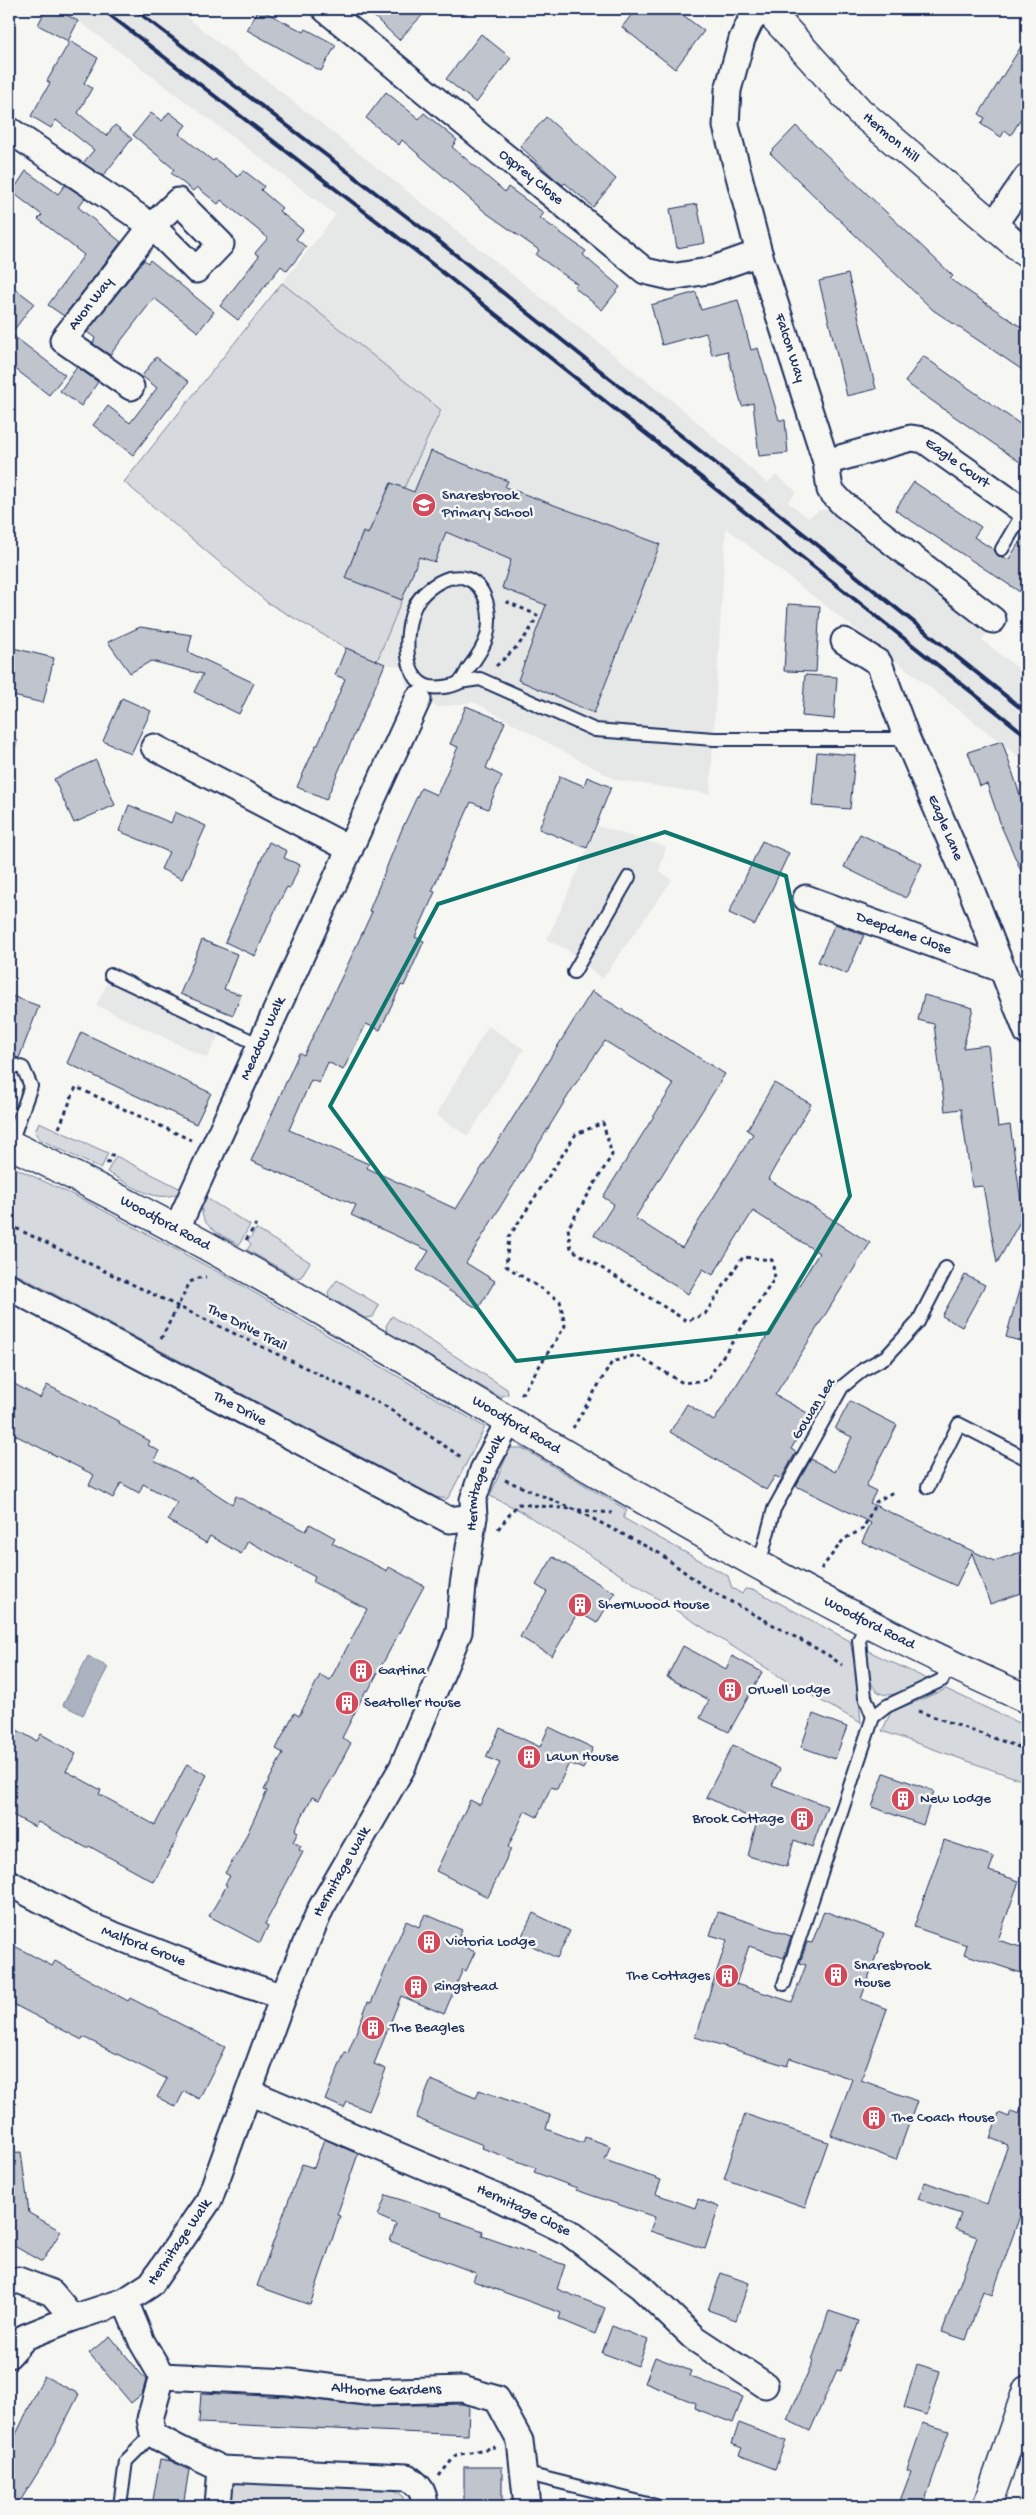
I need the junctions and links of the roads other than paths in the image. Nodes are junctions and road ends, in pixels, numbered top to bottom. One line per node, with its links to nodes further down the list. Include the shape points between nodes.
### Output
1 (325, 9): 6 (street, Osprey Close, via 645,271 671,277 708,271)
2 (766, 9): 5 (main road, Hermon Hill, via 860,111); 6 (street, Falcon Way, via 751,20 742,39 728,90 726,126)
3 (9, 130): 8 (street, Avon Way, via 152,226 63,340)
4 (1027, 177): 5 (street)
5 (993, 226): 7 (main road, Hermon Hill)
6 (759, 253): 9 (street, Falcon Way)
7 (1027, 254)
8 (131, 387)
9 (826, 462): 10 (street, Eagle Court, via 911,438 924,440); 12 (street, Falcon Way, via 830,490 843,504)
10 (1026, 509): 11 (lane)
11 (1002, 549)
12 (993, 620)
13 (844, 641): 16 (street, Eagle Lane, via 879,663)
14 (459, 682): 15 (lane); 15 (lane, via 487,637 490,615 483,592 464,578 449,578 436,582 416,604 406,630 408,660); 16 (lane, via 480,679 595,730 714,739)
15 (423, 693): 18 (street, Meadow Walk)
16 (907, 739): 21 (street, Eagle Lane, via 970,884)
17 (154, 747): 18 (street)
18 (350, 849): 25 (street, Meadow Walk)
19 (629, 878): 22 (lane)
20 (806, 898): 21 (street, Deepdene Close)
21 (1001, 969): 24 (street, Eagle Lane)
22 (574, 972)
23 (110, 975): 25 (lane)
24 (1027, 1032)
25 (262, 1046): 28 (street, Meadow Walk)
26 (9, 1062): 27 (lane, via 23,1068 31,1086)
27 (9, 1144): 28 (main road, Woodford Road)
28 (177, 1228): 31 (main road, Woodford Road)
29 (946, 1268): 35 (lane, Gowan Lea, via 918,1322 887,1356 842,1387 774,1509)
30 (9, 1287): 34 (street, The Drive, via 449,1520)
31 (509, 1421): 34 (street, Hermitage Walk, via 483,1470 473,1500); 35 (main road, Woodford Road)
32 (1027, 1459): 33 (lane, via 959,1424)
33 (928, 1487)
34 (474, 1517): 42 (street, Hermitage Walk, via 459,1632 426,1715 402,1768 320,1908)
35 (759, 1565): 36 (main road, Woodford Road)
36 (867, 1624): 37 (main road, Woodford Road); 39 (lane, via 859,1640 865,1697)
37 (950, 1664): 38 (main road, Woodford Road); 39 (lane, via 942,1680 894,1702)
38 (1027, 1699)
39 (873, 1717): 41 (lane)
40 (9, 1883): 42 (street, Malford Grove, via 88,1925)
41 (784, 1984)
42 (283, 1997): 43 (street, Hermitage Walk)
43 (249, 2092): 45 (street, Hermitage Walk, via 209,2200 151,2284); 49 (street, Hermitage Close, via 494,2196 568,2232 641,2287 694,2338)
44 (9, 2283): 46 (street, via 18,2280 52,2293)
45 (125, 2302): 46 (street, Hermitage Walk); 48 (street, via 142,2342)
46 (73, 2318): 47 (street, Hermitage Walk, via 25,2338)
47 (9, 2355)
48 (162, 2376): 51 (street, via 150,2419); 53 (street, Althorne Gardens, via 290,2382 366,2392 462,2389 497,2399 520,2441)
49 (765, 2384)
50 (1027, 2390): 59 (main road)
51 (153, 2434): 52 (street, via 174,2448); 55 (lane, via 126,2461)
52 (221, 2469): 54 (street, via 407,2477 418,2485); 56 (street)
53 (523, 2473): 57 (street, Althorne Gardens); 58 (lane)
54 (424, 2500)
55 (120, 2506)
56 (218, 2506)
57 (527, 2506)
58 (656, 2506)
59 (987, 2506)

